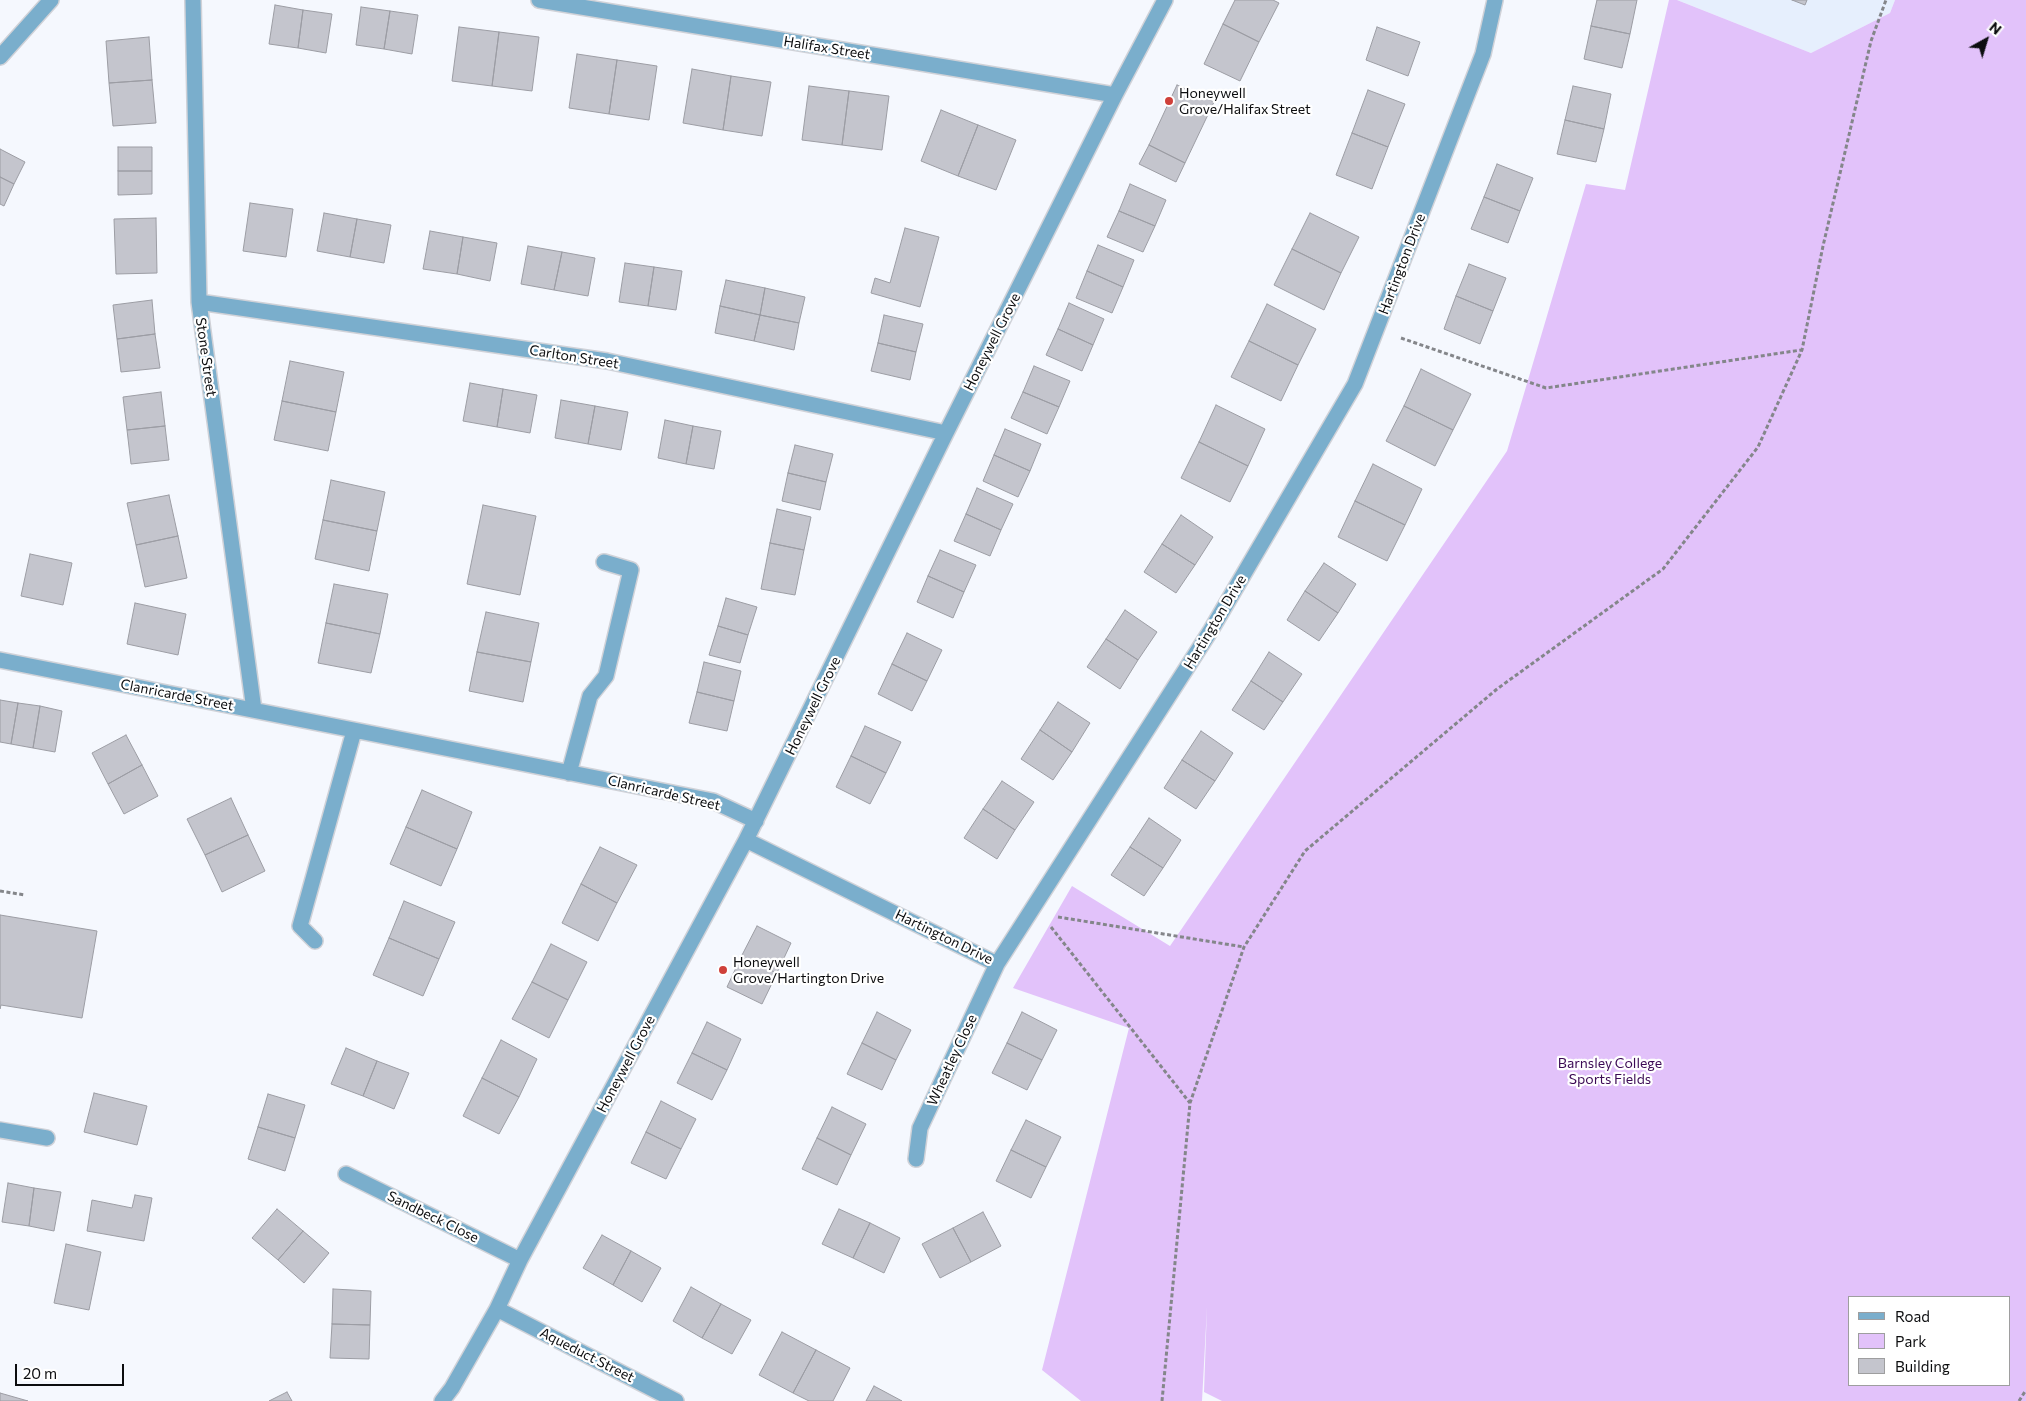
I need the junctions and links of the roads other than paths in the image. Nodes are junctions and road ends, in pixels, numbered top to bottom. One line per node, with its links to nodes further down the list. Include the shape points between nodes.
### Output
1 (51, 0): 6 (street)
2 (194, 0): 8 (street, Stone Street)
3 (539, 0): 7 (street, Halifax Street)
4 (1166, 0): 7 (street, Honeywell Grove)
5 (1495, 0): 18 (street, Hartington Drive, via 1483,54 1355,384 1211,630 1037,910)
6 (0, 57)
7 (1115, 95): 9 (street, Honeywell Grove)
8 (199, 302): 9 (street, Carlton Street, via 607,361); 12 (street, Stone Street)
9 (946, 433): 15 (street, Honeywell Grove)
10 (604, 562): 14 (street, via 631,570 606,676 590,696)
11 (0, 660): 12 (street, Clanricarde Street)
12 (254, 710): 13 (street, Clanricarde Street)
13 (354, 731): 14 (street, Clanricarde Street); 17 (street, via 300,926)
14 (569, 773): 15 (street, Clanricarde Street, via 713,801)
15 (756, 821): 16 (street, Honeywell Grove)
16 (746, 840): 18 (street, Hartington Drive); 23 (street, Honeywell Grove)
17 (315, 941)
18 (997, 964): 21 (street, Wheatley Close, via 920,1128)
19 (0, 1130): 20 (street)
20 (47, 1138)
21 (916, 1159)
22 (346, 1174): 23 (street, Sandbeck Close)
23 (520, 1260): 24 (street, Honeywell Grove)
24 (498, 1309): 25 (street, Honeywell Grove); 26 (street, Aqueduct Street)
25 (442, 1401)
26 (676, 1401)

